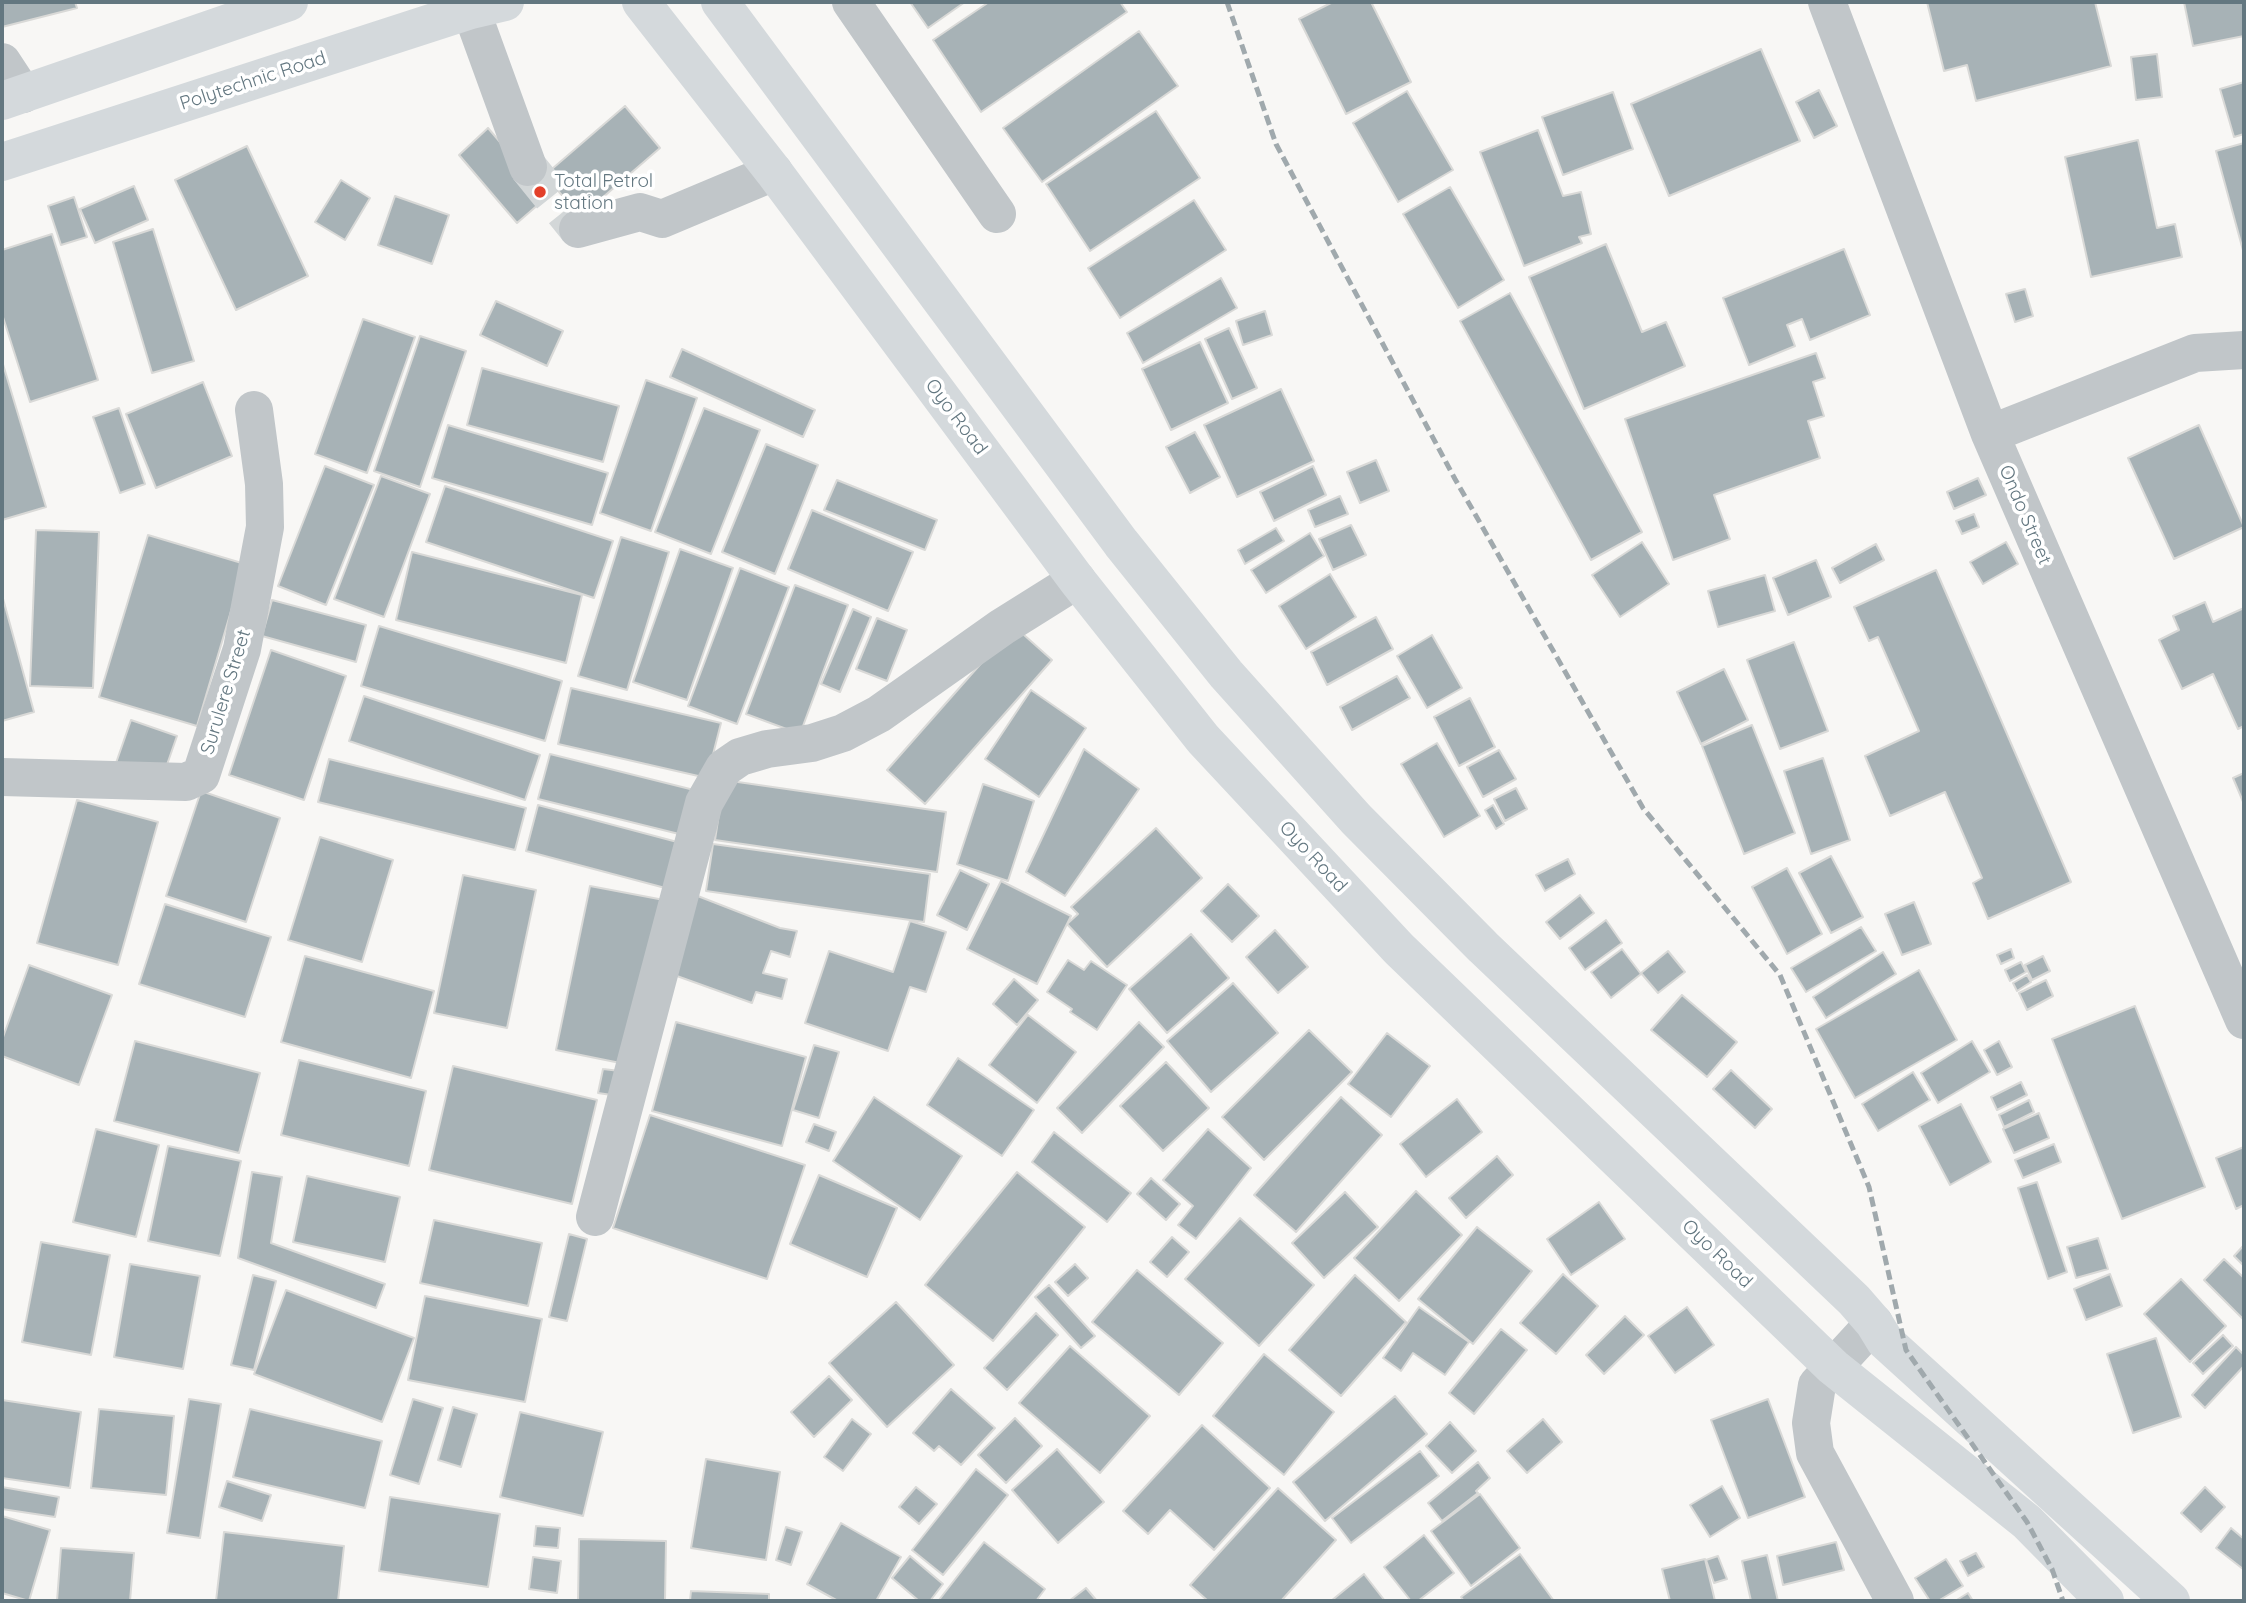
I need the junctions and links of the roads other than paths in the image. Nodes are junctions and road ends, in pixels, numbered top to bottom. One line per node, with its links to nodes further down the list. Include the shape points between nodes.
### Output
1 (289, 2): 8 (main road)
2 (640, 2): 11 (main road, Oyo Road)
3 (720, 2): 21 (main road, via 1121,543 1226,674 1405,869)
4 (851, 2): 12 (street)
5 (1827, 2): 16 (street, Ondo Street)
6 (488, 6): 9 (main road, Polytechnic Road); 10 (street)
7 (2, 62): 8 (street)
8 (12, 97)
9 (2, 162)
10 (528, 167)
11 (774, 172): 13 (street, via 662,219 640,212); 17 (main road, Oyo Road)
12 (997, 214)
13 (578, 229)
14 (2244, 351): 16 (street, via 2195,353)
15 (254, 410): 18 (street, Surulere Street, via 265,527 242,649 201,775 186,782)
16 (1990, 434): 19 (street, Ondo Street)
17 (1077, 580): 20 (street, via 879,714 843,733 767,749 740,757 724,768 704,803); 22 (main road, Oyo Road, via 1203,739 1399,949)
18 (2, 777)
19 (2244, 1020)
20 (595, 1217)
21 (1874, 1323): 22 (street); 25 (main road, via 1893,1349)
22 (1833, 1367): 23 (street, via 1817,1385 1811,1423 1815,1454); 24 (main road, Oyo Road, via 2027,1522)
23 (1895, 1601)
24 (2105, 1601)
25 (2171, 1601)

